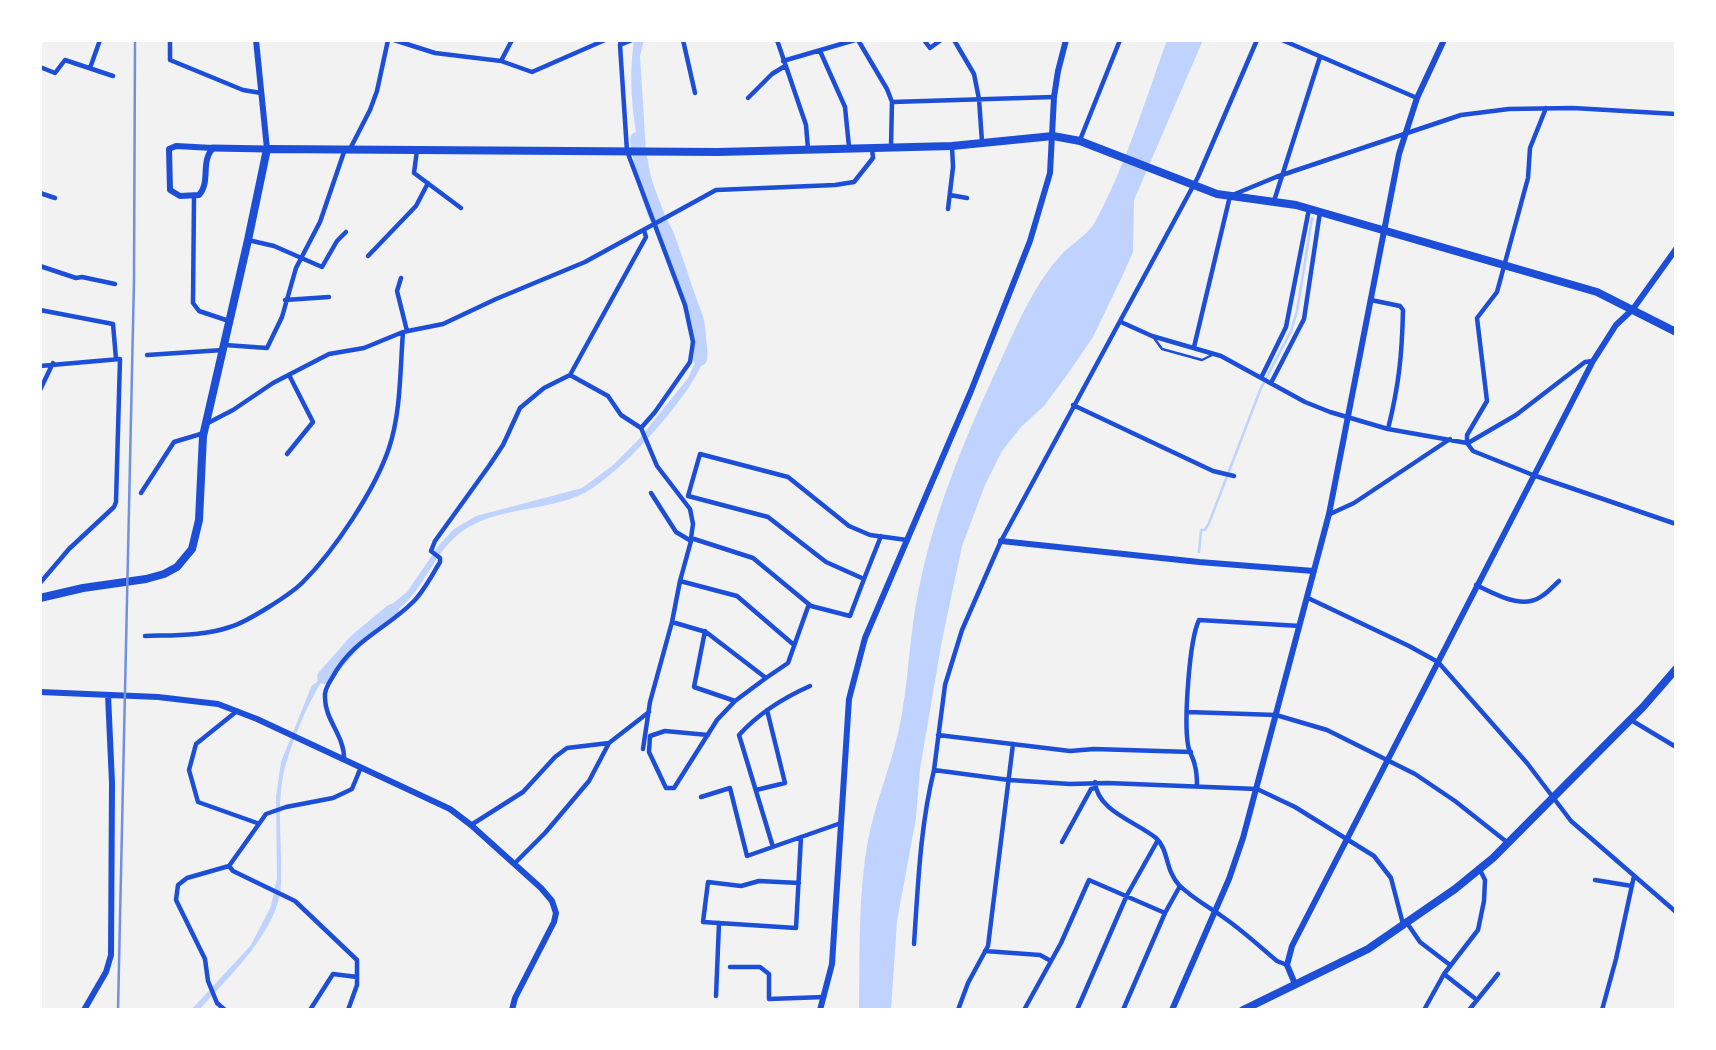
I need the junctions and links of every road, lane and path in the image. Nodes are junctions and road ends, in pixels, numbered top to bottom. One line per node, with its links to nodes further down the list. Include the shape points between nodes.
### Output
1 (100, 40): 26 (street)
2 (170, 40): 28 (street, via 170,60)
3 (256, 40): 28 (street)
4 (387, 40): 48 (street, via 370,110)
5 (394, 40): 23 (street, via 435,52)
6 (512, 40): 23 (street)
7 (605, 40): 23 (street, via 532,72)
8 (632, 40): 20 (street)
9 (683, 40): 29 (street)
10 (777, 40): 24 (street)
11 (857, 40): 21 (street); 34 (street)
12 (924, 40): 13 (street, via 930,48)
13 (941, 40)
14 (954, 40): 33 (street, via 974,74)
15 (1066, 40): 30 (street)
16 (1120, 40): 39 (street)
17 (1257, 40): 55 (street)
18 (1282, 40): 22 (street)
19 (1443, 41): 32 (street)
20 (620, 42): 51 (street)
21 (820, 51): 24 (street); 45 (street, via 845,107)
22 (1320, 57): 32 (street); 53 (street)
23 (501, 61)
24 (784, 63): 31 (street); 50 (street, via 806,125)
25 (40, 67): 26 (street, via 55,73 65,60)
26 (90, 68): 27 (street)
27 (113, 76)
28 (261, 93): 47 (street)
29 (695, 93)
30 (1054, 97): 33 (street); 38 (street)
31 (748, 98)
32 (1417, 98): 37 (street)
33 (979, 99): 34 (street); 40 (street)
34 (892, 102): 43 (street)
35 (1546, 108): 36 (street); 37 (street, via 1461,115); 75 (street, via 1530,148 1528,178)
36 (1676, 114)
37 (1405, 135): 53 (street); 69 (street)
38 (1053, 136): 39 (highway); 40 (highway); 118 (street, via 1050,173 1030,241)
39 (1080, 141): 55 (highway)
40 (982, 143): 42 (highway)
41 (191, 146): 44 (street); 52 (street); 59 (street, via 170,149 169,185 176,195)
42 (952, 146): 43 (highway); 57 (street)
43 (891, 147): 46 (highway)
44 (213, 148): 47 (main road); 52 (street)
45 (849, 148): 46 (highway); 50 (highway)
46 (872, 148): 67 (street, via 873,158 854,182 716,190)
47 (267, 149): 48 (highway); 71 (highway)
48 (348, 149): 49 (highway); 74 (street, via 320,222)
49 (417, 149): 51 (highway); 54 (street, via 415,173)
50 (808, 149): 51 (highway)
51 (630, 151): 67 (street)
52 (205, 160): 59 (street, via 204,188)
53 (1282, 175): 58 (street); 62 (street)
54 (428, 183): 64 (street); 73 (street, via 416,206)
55 (1192, 184): 58 (highway); 85 (street)
56 (40, 193): 60 (street)
57 (950, 195): 61 (street); 63 (street, via 949,207)
58 (1230, 196): 62 (highway); 90 (street)
59 (194, 197): 84 (street, via 193,303 199,311)
60 (55, 198)
61 (967, 198)
62 (1273, 201): 65 (highway)
63 (942, 203)
64 (461, 208)
65 (1309, 208): 66 (highway); 99 (street, via 1288,320)
66 (1321, 212): 69 (highway); 100 (street, via 1304,319)
67 (655, 223): 68 (street); 104 (street, via 694,342 690,362)
68 (644, 230): 86 (street, via 585,262 443,324); 98 (street, via 646,237)
69 (1384, 231): 75 (highway); 81 (street)
70 (346, 232): 74 (street, via 322,267)
71 (248, 240): 74 (street); 84 (highway)
72 (1676, 249): 82 (street)
73 (369, 257)
74 (300, 258): 80 (street)
75 (1504, 265): 82 (highway, via 1597,292); 108 (street, via 1497,292 1477,318 1487,401)
76 (40, 266): 78 (street)
77 (401, 278): 86 (street, via 397,291)
78 (115, 284)
79 (329, 297): 80 (street)
80 (285, 300): 89 (street, via 267,348)
81 (1371, 300): 103 (street); 106 (street, via 1403,310 1399,383)
82 (1633, 309): 87 (highway); 94 (street, via 1616,325)
83 (40, 310): 93 (street, via 113,324)
84 (229, 321): 89 (highway)
85 (1121, 322): 88 (street); 102 (street)
86 (405, 332): 97 (street, via 364,348 329,354); 132 (street, via 389,447 357,512 302,583 231,627)
87 (1676, 332)
88 (1152, 336): 90 (street); 91 (lane, via 1161,349 1202,360)
89 (224, 347): 92 (street); 105 (highway)
90 (1194, 347): 91 (street)
91 (1214, 354): 99 (street)
92 (147, 355)
93 (116, 359): 95 (street); 124 (street, via 120,359 116,502)
94 (1593, 361): 108 (street, via 1585,362 1516,415); 110 (street)
95 (54, 363): 96 (street); 101 (street)
96 (40, 366)
97 (289, 375): 105 (street); 109 (street, via 313,422)
98 (570, 375): 104 (street, via 608,396 621,415); 154 (street, via 520,408 503,445 435,541 430,551 440,562 415,600 352,649 334,673 324,696 345,749)
99 (1261, 378): 100 (street)
100 (1271, 383): 103 (street, via 1317,408)
101 (40, 390)
102 (1073, 405): 111 (street, via 1213,471); 119 (street)
103 (1348, 418): 106 (street); 114 (street)
104 (641, 428): 117 (street, via 657,466 690,509)
105 (205, 429): 112 (street, via 174,442); 126 (highway, via 198,523 192,549 177,567 146,579)
106 (1388, 429): 107 (street)
107 (1451, 439): 108 (street); 114 (street)
108 (1467, 443): 110 (street, via 1473,451)
109 (287, 454)
110 (1533, 475): 115 (street); 125 (street)
111 (1234, 476)
112 (141, 493)
113 (651, 493): 117 (street, via 676,532)
114 (1329, 514): 120 (street)
115 (1676, 524)
116 (881, 536): 118 (street); 121 (street); 121 (street, via 849,526 788,477 700,454 688,495 768,517 826,562)
117 (691, 539): 122 (street); 128 (street, via 753,558)
118 (907, 540): 165 (street, via 865,638 849,699)
119 (1001, 541): 120 (street); 148 (street, via 962,630 945,685)
120 (1314, 571): 127 (street)
121 (864, 579): 128 (street, via 850,616)
122 (680, 581): 129 (street); 133 (street, via 737,596)
123 (1559, 581): 125 (street, via 1530,602 1500,597)
124 (40, 583)
125 (1476, 585): 134 (street)
126 (40, 598)
127 (1307, 598): 130 (street); 134 (street)
128 (809, 604): 133 (street)
129 (671, 622): 131 (street); 143 (street)
130 (1300, 626): 144 (street, via 1199,620 1190,654); 145 (street)
131 (705, 631): 136 (street); 140 (street, via 694,687)
132 (145, 636)
133 (794, 645): 136 (street, via 788,663)
134 (1438, 662): 155 (street); 163 (street)
135 (1676, 669): 146 (highway)
136 (766, 678): 140 (street)
137 (810, 686): 141 (street)
138 (40, 692): 139 (street)
139 (108, 695): 142 (street, via 188,699); 201 (street, via 111,955)
140 (735, 701): 147 (street)
141 (767, 710): 162 (street, via 739,735); 162 (street, via 785,783)
142 (237, 711): 154 (street); 166 (street, via 196,744 189,770 198,802)
143 (649, 712): 149 (street); 152 (street)
144 (1188, 712): 145 (street); 153 (street)
145 (1276, 715): 155 (street, via 1327,730); 161 (street)
146 (1631, 720): 151 (street); 163 (highway)
147 (708, 735): 147 (street, via 674,788 666,788 649,752 650,736 665,731)
148 (938, 735): 150 (street); 157 (street)
149 (609, 743): 167 (street, via 567,748 523,792); 174 (street, via 589,781)
150 (1013, 744): 153 (street, via 1070,751); 158 (street)
151 (1676, 747)
152 (643, 749)
153 (1191, 752): 160 (street)
154 (344, 759): 156 (street)
155 (1389, 760): 169 (street); 172 (street, via 1455,801)
156 (361, 767): 166 (street, via 352,789 266,814); 167 (street, via 450,809)
157 (934, 770): 158 (street); 188 (street, via 924,823)
158 (1009, 779): 159 (street); 189 (street)
159 (1095, 785): 160 (street); 170 (street, via 1115,812); 171 (street)
160 (1198, 788): 161 (street)
161 (1257, 789): 169 (street); 183 (street)
162 (756, 790): 173 (street)
163 (1554, 796): 172 (highway); 177 (street, via 1572,821)
164 (701, 797): 173 (street, via 730,788 747,856)
165 (842, 822): 168 (street); 199 (street, via 832,964)
166 (257, 823): 175 (street)
167 (471, 825): 174 (street)
168 (801, 837): 173 (street); 179 (street)
169 (1347, 838): 187 (street, via 1369,852 1387,872); 191 (street, via 1292,946)
170 (1158, 839): 180 (street, via 1170,874); 182 (street)
171 (1062, 842)
172 (1508, 844): 176 (highway)
173 (773, 847)
174 (514, 864): 205 (street, via 552,901 556,913)
175 (229, 866): 196 (street, via 295,901 358,960); 202 (street, via 187,878 178,885 176,900 205,959 217,1003)
176 (1480, 870): 187 (highway); 192 (street, via 1485,880 1482,919)
177 (1634, 876): 181 (street); 184 (street)
178 (1595, 880): 181 (street)
179 (799, 883): 186 (street, via 796,928); 186 (street, via 759,880 741,886 708,882 703,922)
180 (1180, 886): 183 (street); 185 (street)
181 (1632, 886): 215 (street)
182 (1127, 895): 185 (street); 190 (street, via 1089,880); 209 (street)
183 (1215, 912): 191 (street); 211 (street)
184 (1676, 912)
185 (1165, 913): 210 (street)
186 (719, 923): 198 (street)
187 (1405, 923): 192 (street, via 1420,942); 197 (highway, via 1368,949)
188 (914, 944)
189 (985, 951): 190 (street, via 1040,955); 207 (street)
190 (1051, 961): 208 (street)
191 (1287, 965): 197 (street)
192 (1450, 965): 194 (street)
193 (730, 967): 199 (street, via 760,967 769,974 769,999)
194 (1444, 974): 200 (street); 213 (street)
195 (1498, 974): 200 (street)
196 (357, 976): 203 (street, via 333,974); 204 (street)
197 (1294, 984): 212 (highway)
198 (716, 996)
199 (825, 997): 206 (street)
200 (1477, 1000): 214 (street)
201 (84, 1010)
202 (225, 1010)
203 (310, 1010)
204 (348, 1010)
205 (512, 1010)
206 (820, 1010)
207 (958, 1010)
208 (1024, 1010)
209 (1077, 1010)
210 (1123, 1010)
211 (1172, 1010)
212 (1243, 1010)
213 (1424, 1010)
214 (1469, 1010)
215 (1602, 1010)

